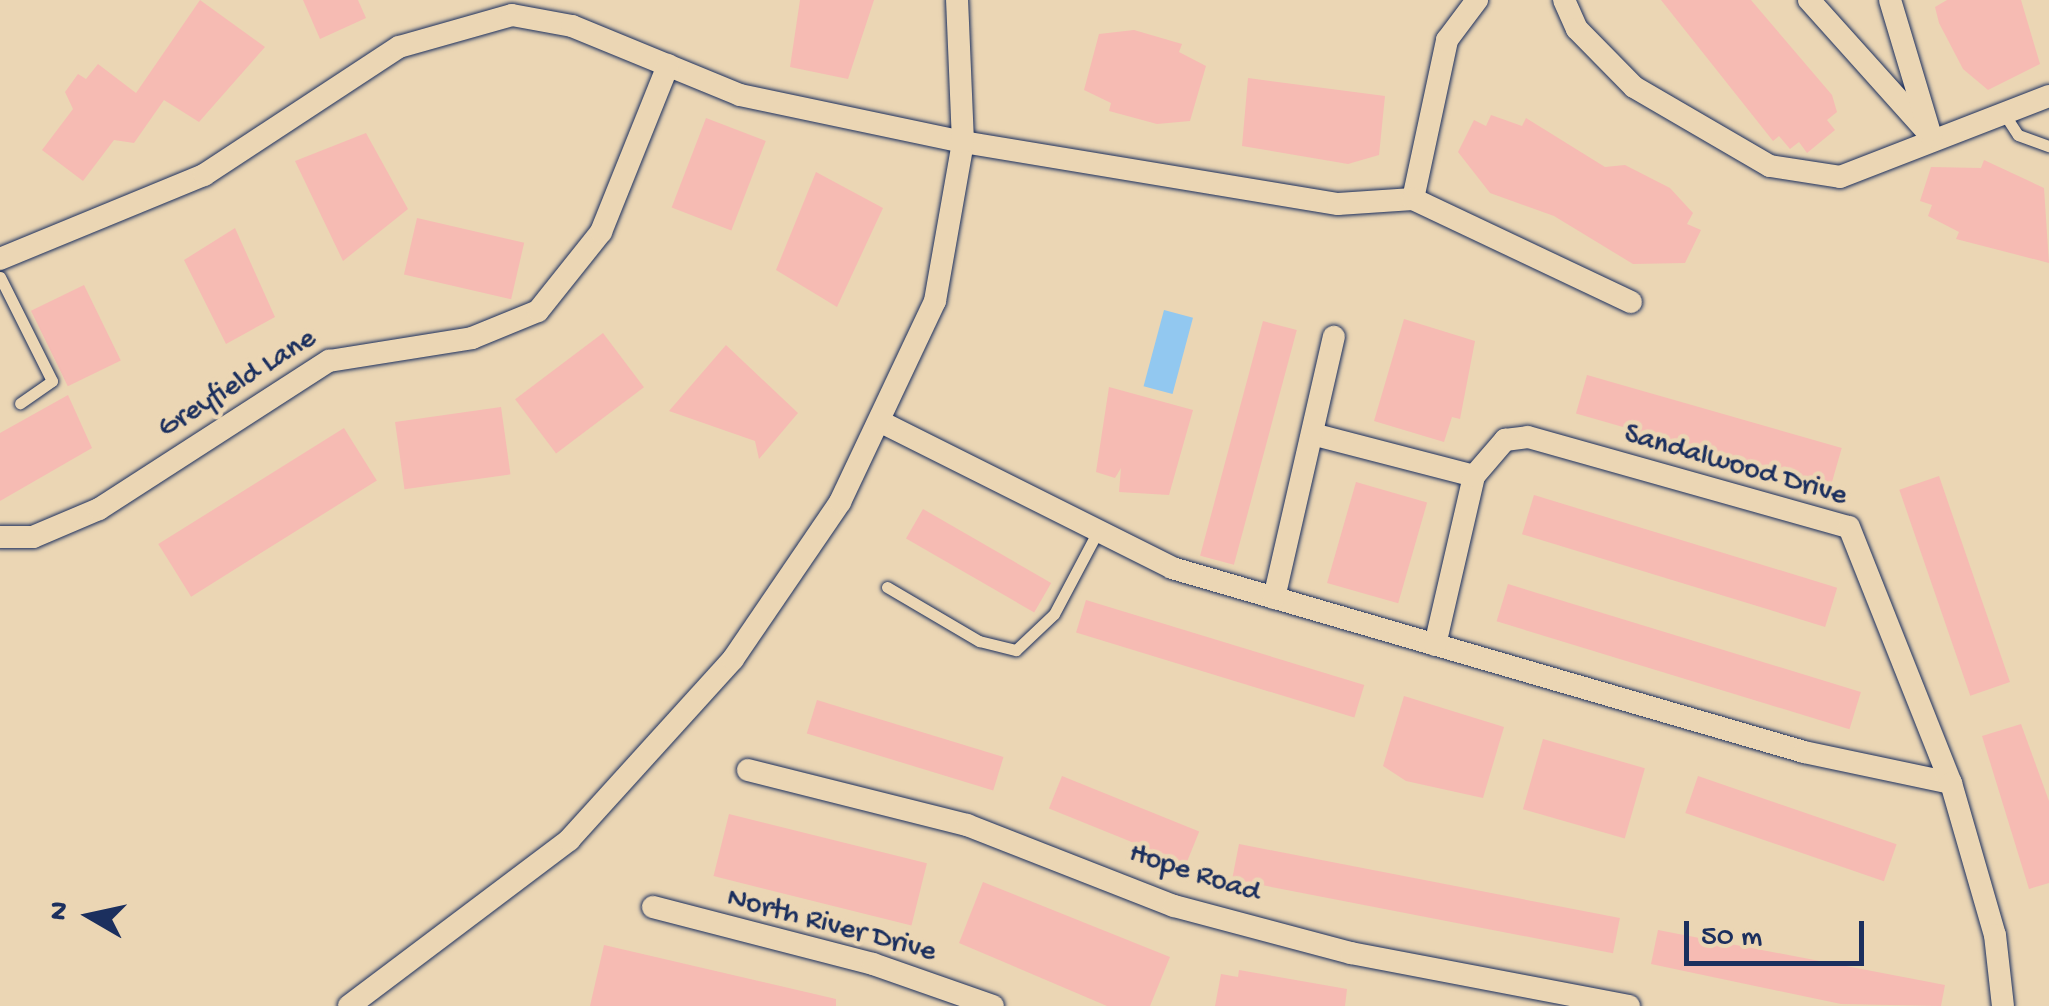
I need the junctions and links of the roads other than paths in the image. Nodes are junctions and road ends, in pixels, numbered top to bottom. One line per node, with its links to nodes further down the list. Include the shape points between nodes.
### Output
1 (957, 0): 10 (street)
2 (1478, 0): 12 (street, via 1446,40)
3 (1564, 0): 9 (street, via 1577,29 1634,87 1770,166 1840,177)
4 (1810, 0): 9 (street)
5 (1890, 0): 9 (street)
6 (668, 66): 10 (street, via 740,95); 13 (street, via 572,26 512,16 465,22 399,47 204,176); 22 (street, Greyfield Lane, via 601,232 566,288 538,311 472,338 329,361 99,509 33,537)
7 (2049, 96): 8 (street)
8 (2002, 111): 9 (street); 11 (lane, via 2018,135)
9 (1930, 136)
10 (963, 142): 12 (street, via 1338,204); 18 (street, via 935,301)
11 (2049, 146)
12 (1413, 198): 15 (street)
13 (0, 260)
14 (0, 276): 17 (lane, via 52,381)
15 (1631, 302)
16 (1334, 336): 19 (street)
17 (20, 403)
18 (883, 422): 21 (street); 30 (street, via 789,582 674,732 481,916)
19 (1316, 435): 20 (street); 24 (street)
20 (1474, 476): 25 (street); 27 (street, Sandalwood Drive, via 1494,445 1528,437 1849,528)
21 (1098, 531): 23 (lane, via 1054,614 1016,650 979,640); 24 (street, via 1172,568)
22 (0, 537)
23 (887, 587)
24 (1274, 598): 25 (street)
25 (1435, 645): 27 (street, via 1804,752)
26 (748, 770): 29 (street, Hope Road, via 968,825 1174,906)
27 (1951, 784): 33 (street, Sandalwood Drive, via 1995,935)
28 (654, 907): 31 (street, North River Drive)
29 (1596, 1003): 32 (street, Hope Road)
30 (349, 1006)
31 (993, 1006)
32 (1629, 1006)
33 (2003, 1006)

